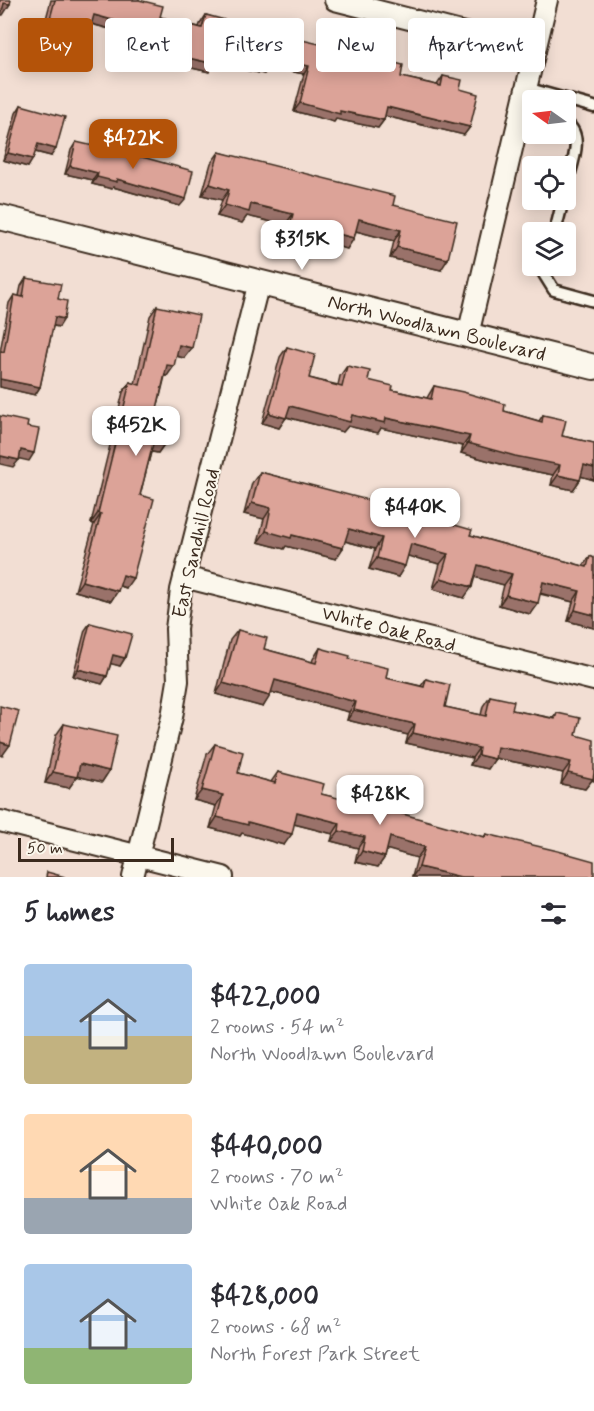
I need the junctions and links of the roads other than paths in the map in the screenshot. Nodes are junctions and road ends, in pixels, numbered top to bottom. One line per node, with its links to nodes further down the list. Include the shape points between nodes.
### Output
1 (335, 0): 4 (street)
2 (547, 0): 3 (street)
3 (543, 18)
4 (408, 19)
5 (530, 72): 6 (street)
6 (526, 88): 7 (lane)
7 (594, 107)
8 (522, 133): 15 (street)
9 (576, 136): 10 (lane)
10 (573, 156)
11 (0, 217): 13 (street, North Woodlawn Boulevard)
12 (545, 276): 14 (lane, via 554,290)
13 (259, 282): 15 (street, North Woodlawn Boulevard); 17 (street, East Sandhill Road)
14 (594, 301)
15 (468, 335): 16 (street, North Woodlawn Boulevard)
16 (594, 367)
17 (184, 577): 18 (street, White Oak Road); 20 (street, East Sandhill Road, via 177,607 178,681)
18 (594, 680)
19 (0, 820): 20 (street)
20 (138, 855): 21 (street, East Sandhill Road); 22 (street)
21 (132, 877)
22 (223, 877)

